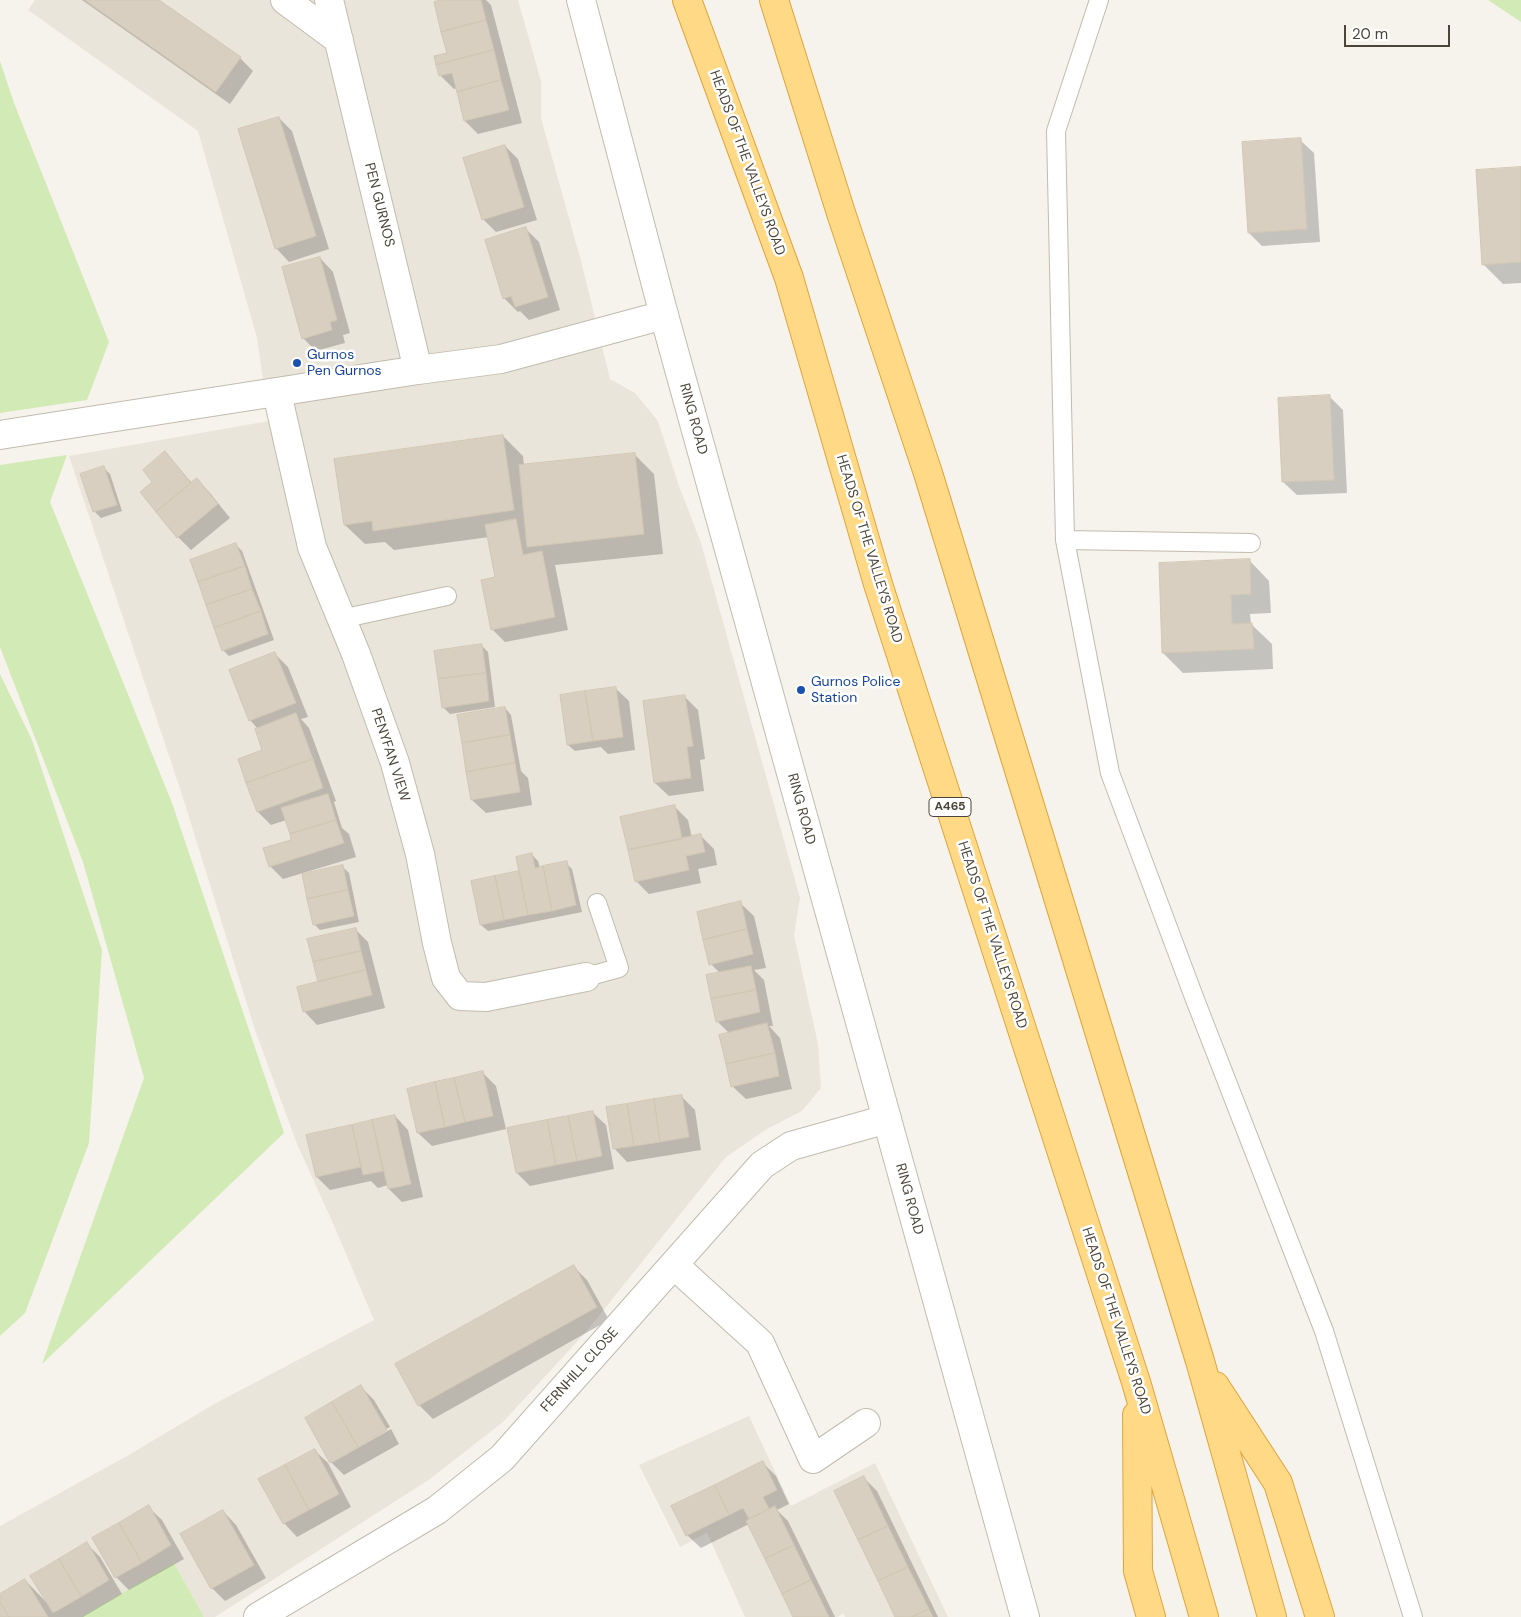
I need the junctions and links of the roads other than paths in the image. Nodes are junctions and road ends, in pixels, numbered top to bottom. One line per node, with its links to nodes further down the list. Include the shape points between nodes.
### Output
1 (285, 0): 7 (street)
2 (329, 0): 7 (street, PEN GURNOS)
3 (581, 0): 8 (street, RING ROAD)
4 (687, 0): 21 (highway, HEADS OF THE VALLEYS ROAD / A465, via 789,278 878,584)
5 (774, 0): 20 (highway, via 930,482)
6 (1099, 0): 12 (lane, via 1056,131)
7 (339, 40): 9 (street, PEN GURNOS)
8 (664, 315): 9 (street, via 501,359); 18 (street, RING ROAD)
9 (418, 370): 10 (street)
10 (277, 393): 11 (street); 15 (street, PENYFAN VIEW, via 312,547)
11 (0, 435)
12 (1065, 540): 13 (lane); 29 (lane, via 1110,773 1197,1007 1324,1331)
13 (1251, 543)
14 (447, 596): 15 (lane)
15 (341, 619): 17 (street, PENYFAN VIEW, via 395,763 420,854 446,978 460,996 486,997)
16 (597, 902): 17 (lane, via 619,968)
17 (586, 977)
18 (887, 1119): 19 (street, FERNHILL CLOSE, via 791,1146 762,1166); 24 (street, RING ROAD)
19 (674, 1265): 22 (street, via 760,1343 813,1459); 23 (street, FERNHILL CLOSE, via 502,1458 437,1510)
20 (1200, 1361): 27 (highway); 28 (highway, via 1278,1482)
21 (1136, 1382): 25 (highway, via 1138,1571); 26 (highway, HEADS OF THE VALLEYS ROAD / A465)
22 (866, 1423)
23 (258, 1617)
24 (1025, 1617)
25 (1151, 1617)
26 (1204, 1617)
27 (1272, 1617)
28 (1320, 1617)
29 (1413, 1617)

